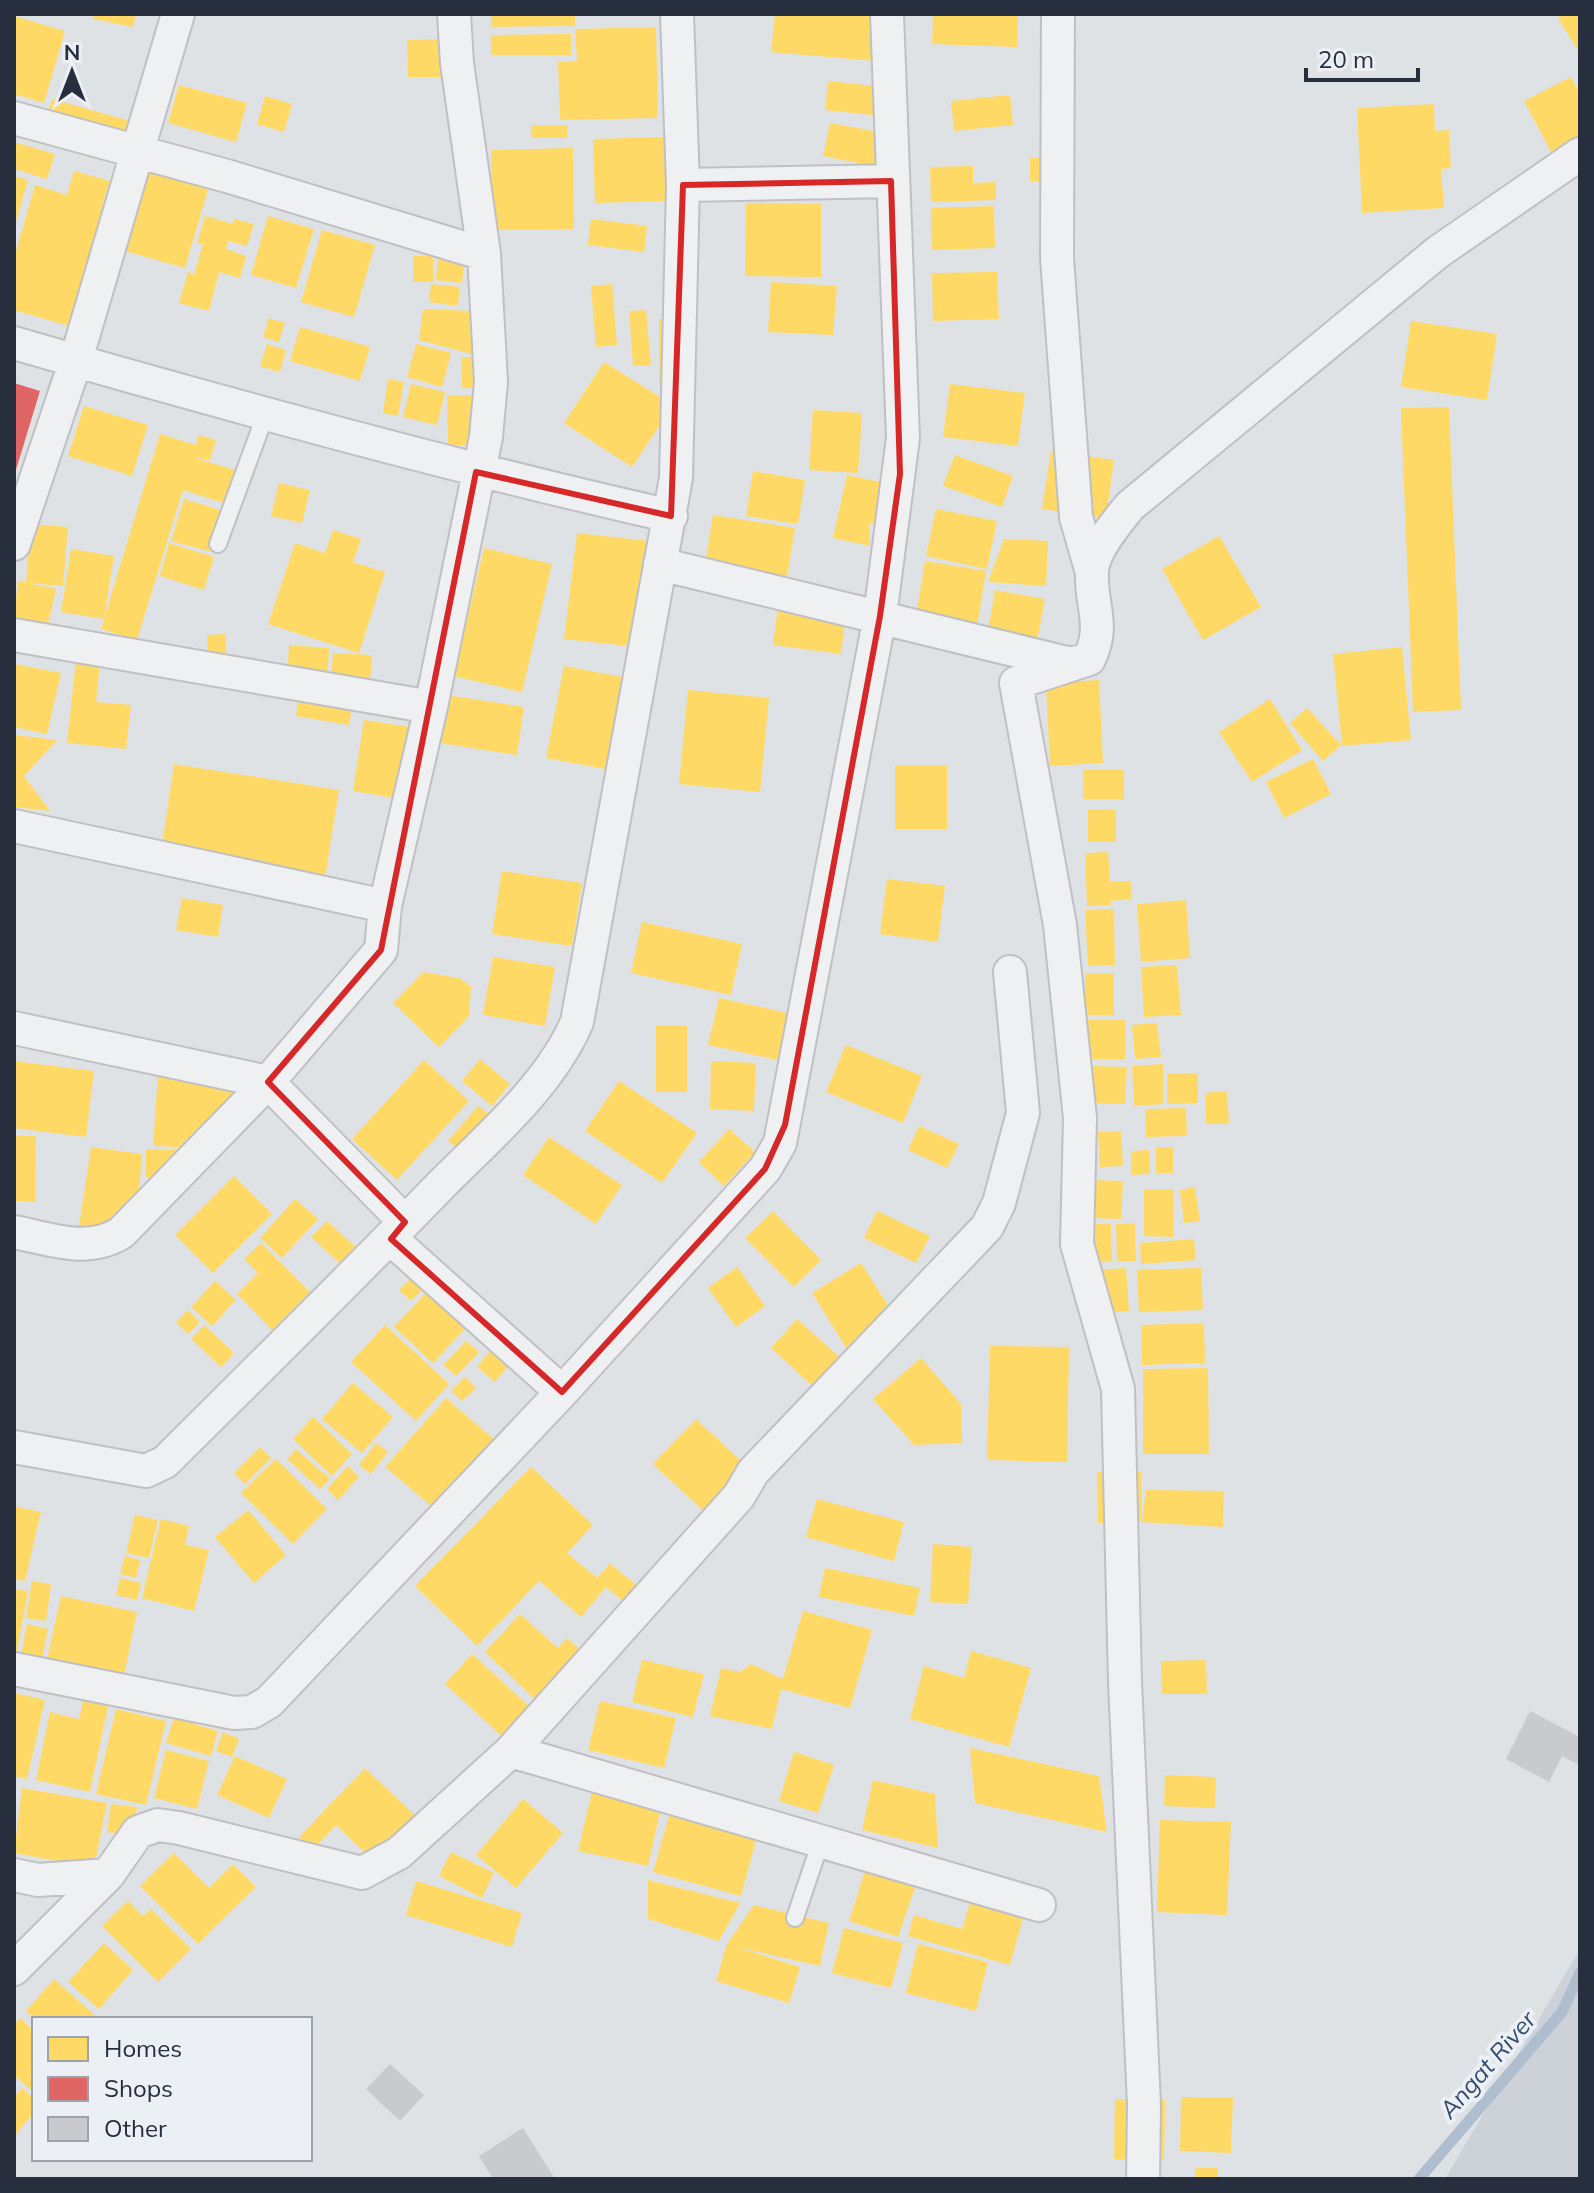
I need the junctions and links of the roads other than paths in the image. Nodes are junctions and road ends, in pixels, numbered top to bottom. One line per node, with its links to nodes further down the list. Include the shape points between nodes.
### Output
1 (178, 14): 7 (street)
2 (454, 14): 11 (street)
3 (677, 14): 10 (street)
4 (887, 14): 9 (street)
5 (1058, 14): 20 (street, via 1057,258 1076,517)
6 (14, 118): 7 (street)
7 (139, 152): 11 (street); 13 (street)
8 (1580, 154): 20 (street, via 1438,252 1142,496 1112,528)
9 (891, 181): 10 (street); 21 (street, via 903,438)
10 (683, 185): 16 (street)
11 (484, 254): 15 (street, via 491,382 486,437)
12 (14, 343): 13 (street)
13 (76, 360): 14 (street); 17 (street)
14 (265, 416): 15 (street); 18 (lane)
15 (476, 472): 16 (street); 24 (street)
16 (671, 516): 19 (street)
17 (14, 544)
18 (218, 544)
19 (660, 564): 21 (street); 30 (street, via 577,1022 566,1048 508,1117)
20 (1091, 569): 23 (street, via 1099,639)
21 (880, 616): 23 (street, via 1071,664); 32 (street, via 780,1143 765,1169)
22 (14, 635): 24 (street)
23 (1089, 659): 42 (street, via 1016,683 1060,925 1080,1118 1077,1244 1118,1389)
24 (431, 707): 26 (street)
25 (14, 826): 26 (street)
26 (385, 906): 29 (street, via 381,950)
27 (1010, 972): 35 (street, via 1023,1113 999,1203 987,1227 753,1472 739,1496)
28 (14, 1028): 29 (street)
29 (268, 1082): 30 (street); 31 (street, via 121,1233 105,1243 87,1247)
30 (398, 1231): 32 (street); 33 (street, via 165,1462 146,1471)
31 (14, 1232)
32 (562, 1392): 34 (street, via 269,1702 252,1712 234,1713)
33 (14, 1447)
34 (14, 1669)
35 (511, 1751): 36 (street); 38 (street, via 399,1853 362,1873 158,1825 138,1832)
36 (821, 1841): 39 (street); 40 (lane)
37 (14, 1875): 38 (street, via 38,1880)
38 (108, 1875): 41 (street)
39 (1039, 1905)
40 (795, 1918)
41 (14, 1969)
42 (1143, 2179)

